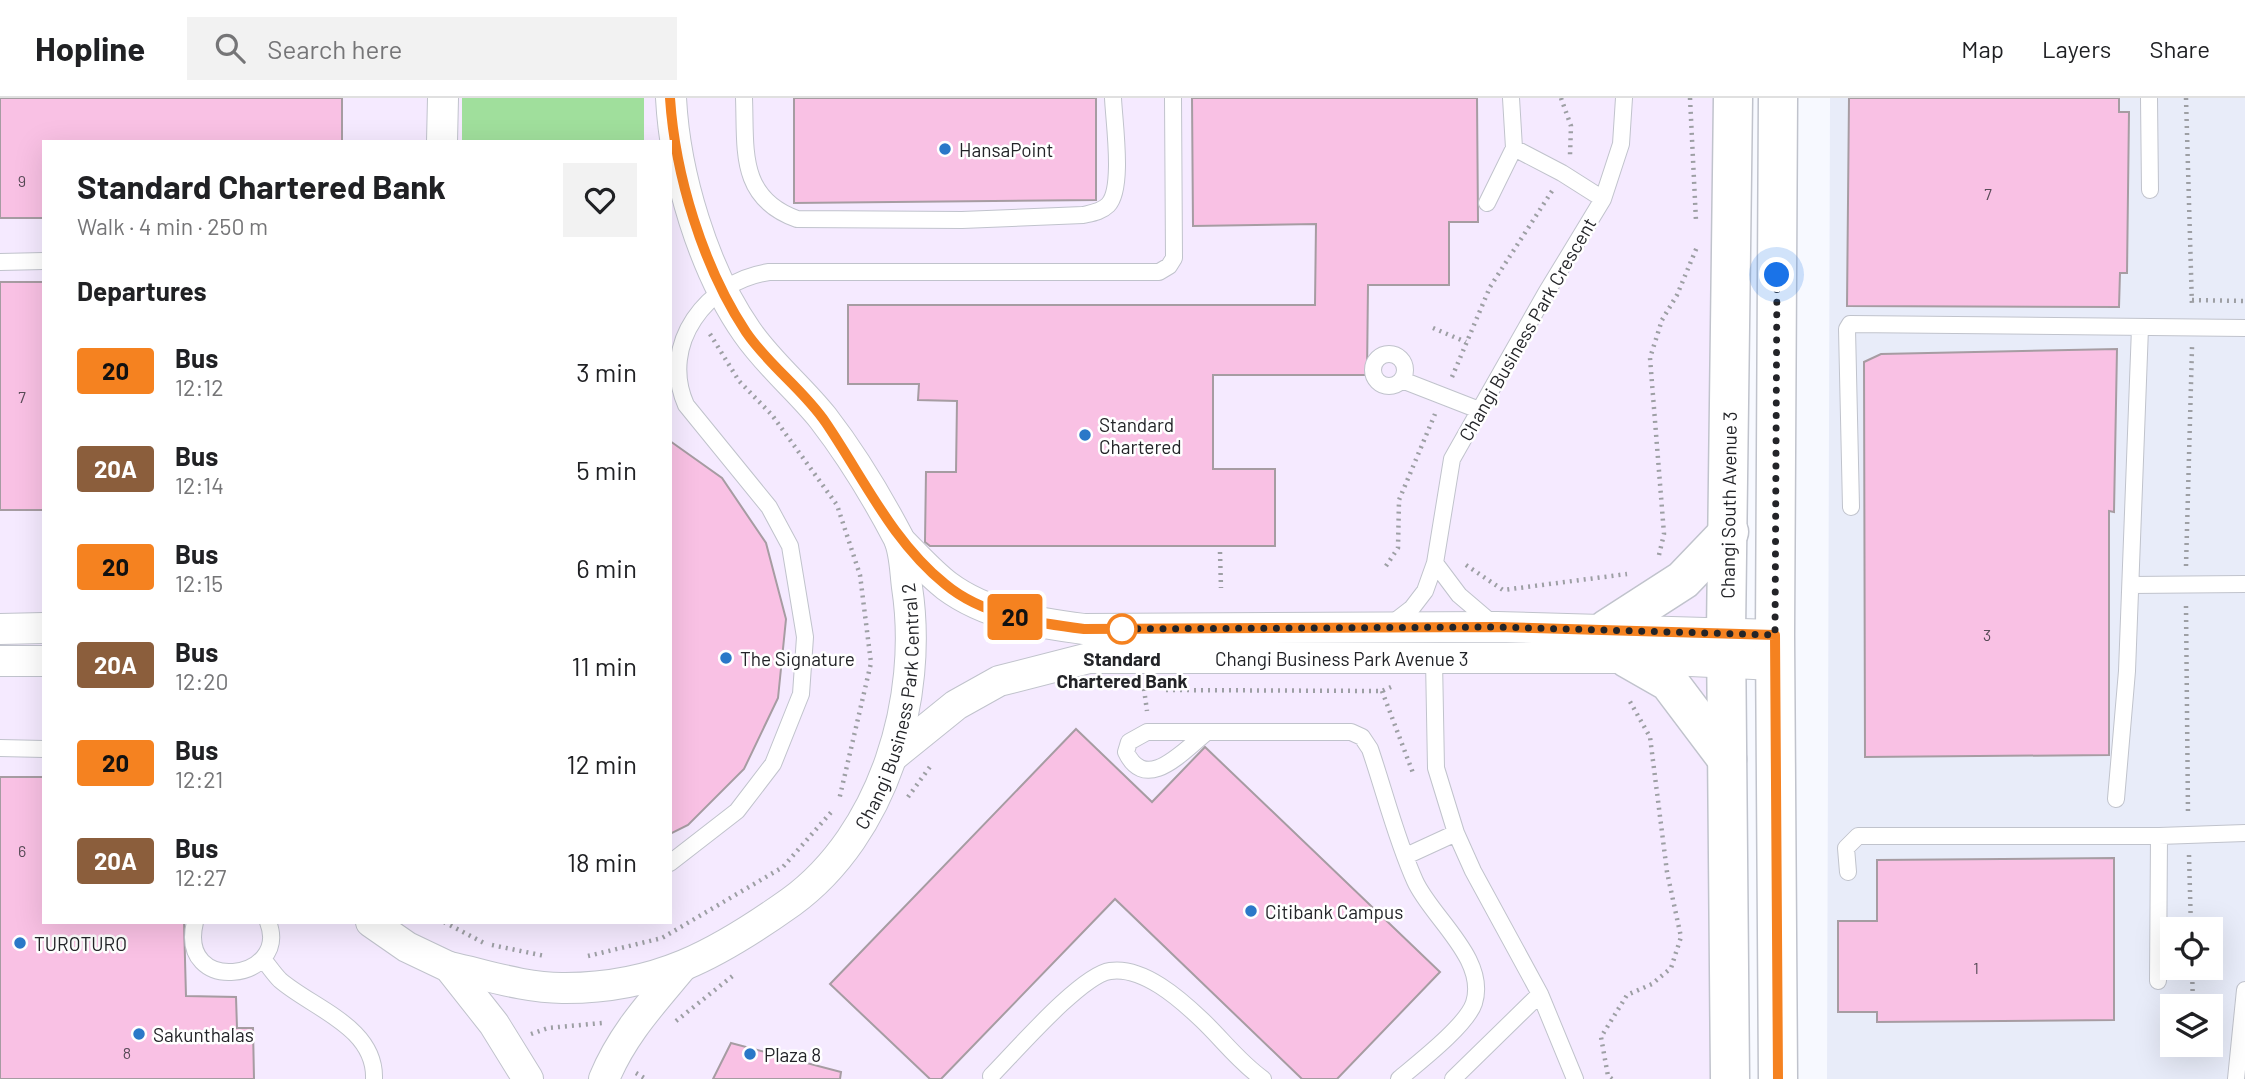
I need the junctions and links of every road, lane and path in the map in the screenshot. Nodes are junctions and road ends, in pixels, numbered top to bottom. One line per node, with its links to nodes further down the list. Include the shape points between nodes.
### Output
1 (443, 98): 14 (street)
2 (671, 98): 22 (street, Changi Business Park Central 2, via 682,187)
3 (744, 98): 4 (lane, via 750,177 766,203 779,213 797,219 962,220 1083,215 1109,204 1116,189)
4 (1113, 98)
5 (1172, 98): 22 (lane, via 1174,258 1159,272 769,272 745,276)
6 (1511, 98): 15 (lane)
7 (1561, 98): 16 (path, via 1571,126 1571,153)
8 (1624, 98): 18 (lane, Changi Business Park Crescent, via 1621,144)
9 (1690, 98): 38 (path, via 1697,246 1662,320 1650,358 1664,534 1661,555)
10 (1732, 98): 35 (street, Changi South Avenue 3)
11 (1777, 98): 52 (street)
12 (2149, 98): 17 (lane)
13 (2186, 98): 23 (path)
14 (442, 140)
15 (1514, 149): 16 (lane); 19 (lane)
16 (1562, 173): 18 (lane); 30 (path, via 1490,288)
17 (2150, 190)
18 (1604, 199): 33 (lane, Changi Business Park Crescent)
19 (1487, 203)
20 (0, 261): 21 (lane)
21 (42, 261)
22 (723, 289): 25 (lane); 36 (street, Changi Business Park Central 2, via 746,332 822,418)
23 (2192, 300): 24 (path); 26 (path)
24 (2245, 301)
25 (697, 313): 56 (path, via 739,381 772,415 837,505 860,575); 74 (lane, via 680,344 679,389 686,405 769,507 790,546 804,648 802,694 773,764 737,811)
26 (2192, 327): 28 (lane); 29 (lane); 45 (path)
27 (1433, 328): 30 (path)
28 (2140, 328): 34 (lane, via 1850,324); 44 (lane)
29 (2245, 328)
30 (1466, 342): 32 (path)
31 (1402, 380): 32 (lane)
32 (1444, 396): 33 (lane); 41 (path, via 1399,500 1398,548)
33 (1479, 410): 39 (lane, Changi Business Park Crescent, via 1452,458)
34 (1851, 507)
35 (1729, 532): 51 (street, Changi South Avenue 3); 53 (street, via 1682,580)
36 (900, 541): 47 (street, Changi Business Park Avenue 3, via 955,591 1031,622 1084,629); 64 (street, Changi Business Park Central 2, via 912,646)
37 (1220, 552): 46 (path)
38 (1648, 562)
39 (1435, 563): 47 (lane, Changi Business Park Crescent, via 1425,591); 48 (lane, via 1459,595)
40 (1465, 565): 42 (path, via 1503,590 1625,576)
41 (1385, 566)
42 (1637, 569)
43 (2245, 584): 45 (lane)
44 (2131, 585): 45 (lane); 67 (lane)
45 (2186, 586): 71 (path)
46 (1221, 588)
47 (1388, 627): 48 (street, Changi Business Park Avenue 3)
48 (1497, 627): 53 (street, Changi Business Park Avenue 3)
49 (42, 628): 50 (street)
50 (0, 629)
51 (1726, 648): 52 (street, Changi Business Park Avenue 3); 53 (street, Changi Business Park Avenue 3); 66 (street, Changi South Avenue 3)
52 (1775, 650): 100 (street)
53 (1620, 660): 57 (street, Changi Business Park Avenue 3); 66 (street, via 1670,682); 98 (path, via 1650,737 1667,872 1681,937 1671,968 1652,984 1627,995 1601,1037)
54 (0, 661): 55 (street)
55 (42, 661)
56 (871, 663)
57 (1434, 673): 59 (path, via 1382,691); 64 (street, Changi Business Park Avenue 3, via 1089,658 999,681 956,705); 69 (lane, via 1436,768)
58 (1131, 689): 59 (path)
59 (1144, 689): 60 (path)
60 (1147, 715)
61 (1206, 733): 73 (lane, via 1351,732 1362,737)
62 (0, 748): 63 (lane)
63 (42, 749)
64 (893, 756): 82 (street, Changi Business Park Central 2, via 848,847 804,892 742,937)
65 (939, 756): 68 (path)
66 (1727, 759): 99 (street, Changi South Avenue 3)
67 (2116, 799)
68 (903, 803)
69 (1456, 833): 73 (lane); 86 (lane)
70 (2245, 833): 71 (lane)
71 (2189, 835): 72 (lane); 76 (path)
72 (2159, 836): 75 (lane, via 1858,836 1846,848); 84 (lane)
73 (1406, 856): 95 (lane, via 1415,883 1448,926 1475,976 1475,992 1474,1004 1446,1038)
74 (672, 861)
75 (1848, 872)
76 (2191, 917)
77 (194, 924): 80 (lane, via 195,949 204,963 218,972 242,971)
78 (268, 924): 80 (lane, via 270,943)
79 (375, 924): 81 (street, via 407,947)
80 (263, 959): 91 (lane, via 280,979 349,1027 365,1048)
81 (449, 967): 82 (street, Changi Business Park Central 2, via 561,988 621,984); 89 (street)
82 (681, 968): 88 (street)
83 (740, 970): 87 (path)
84 (2158, 981)
85 (2245, 990): 101 (lane)
86 (1540, 994): 96 (lane); 97 (lane)
87 (709, 995)
88 (634, 1024): 89 (path, via 548,1028); 93 (street, via 615,1051)
89 (506, 1043): 92 (street)
90 (991, 1076): 94 (lane, via 1079,988 1110,971 1142,975 1202,1019 1242,1064)
91 (374, 1079)
92 (528, 1079)
93 (604, 1079)
94 (1263, 1079)
95 (1399, 1079)
96 (1453, 1079)
97 (1575, 1079)
98 (1612, 1079)
99 (1730, 1079)
100 (1778, 1079)
101 (2236, 1079)

